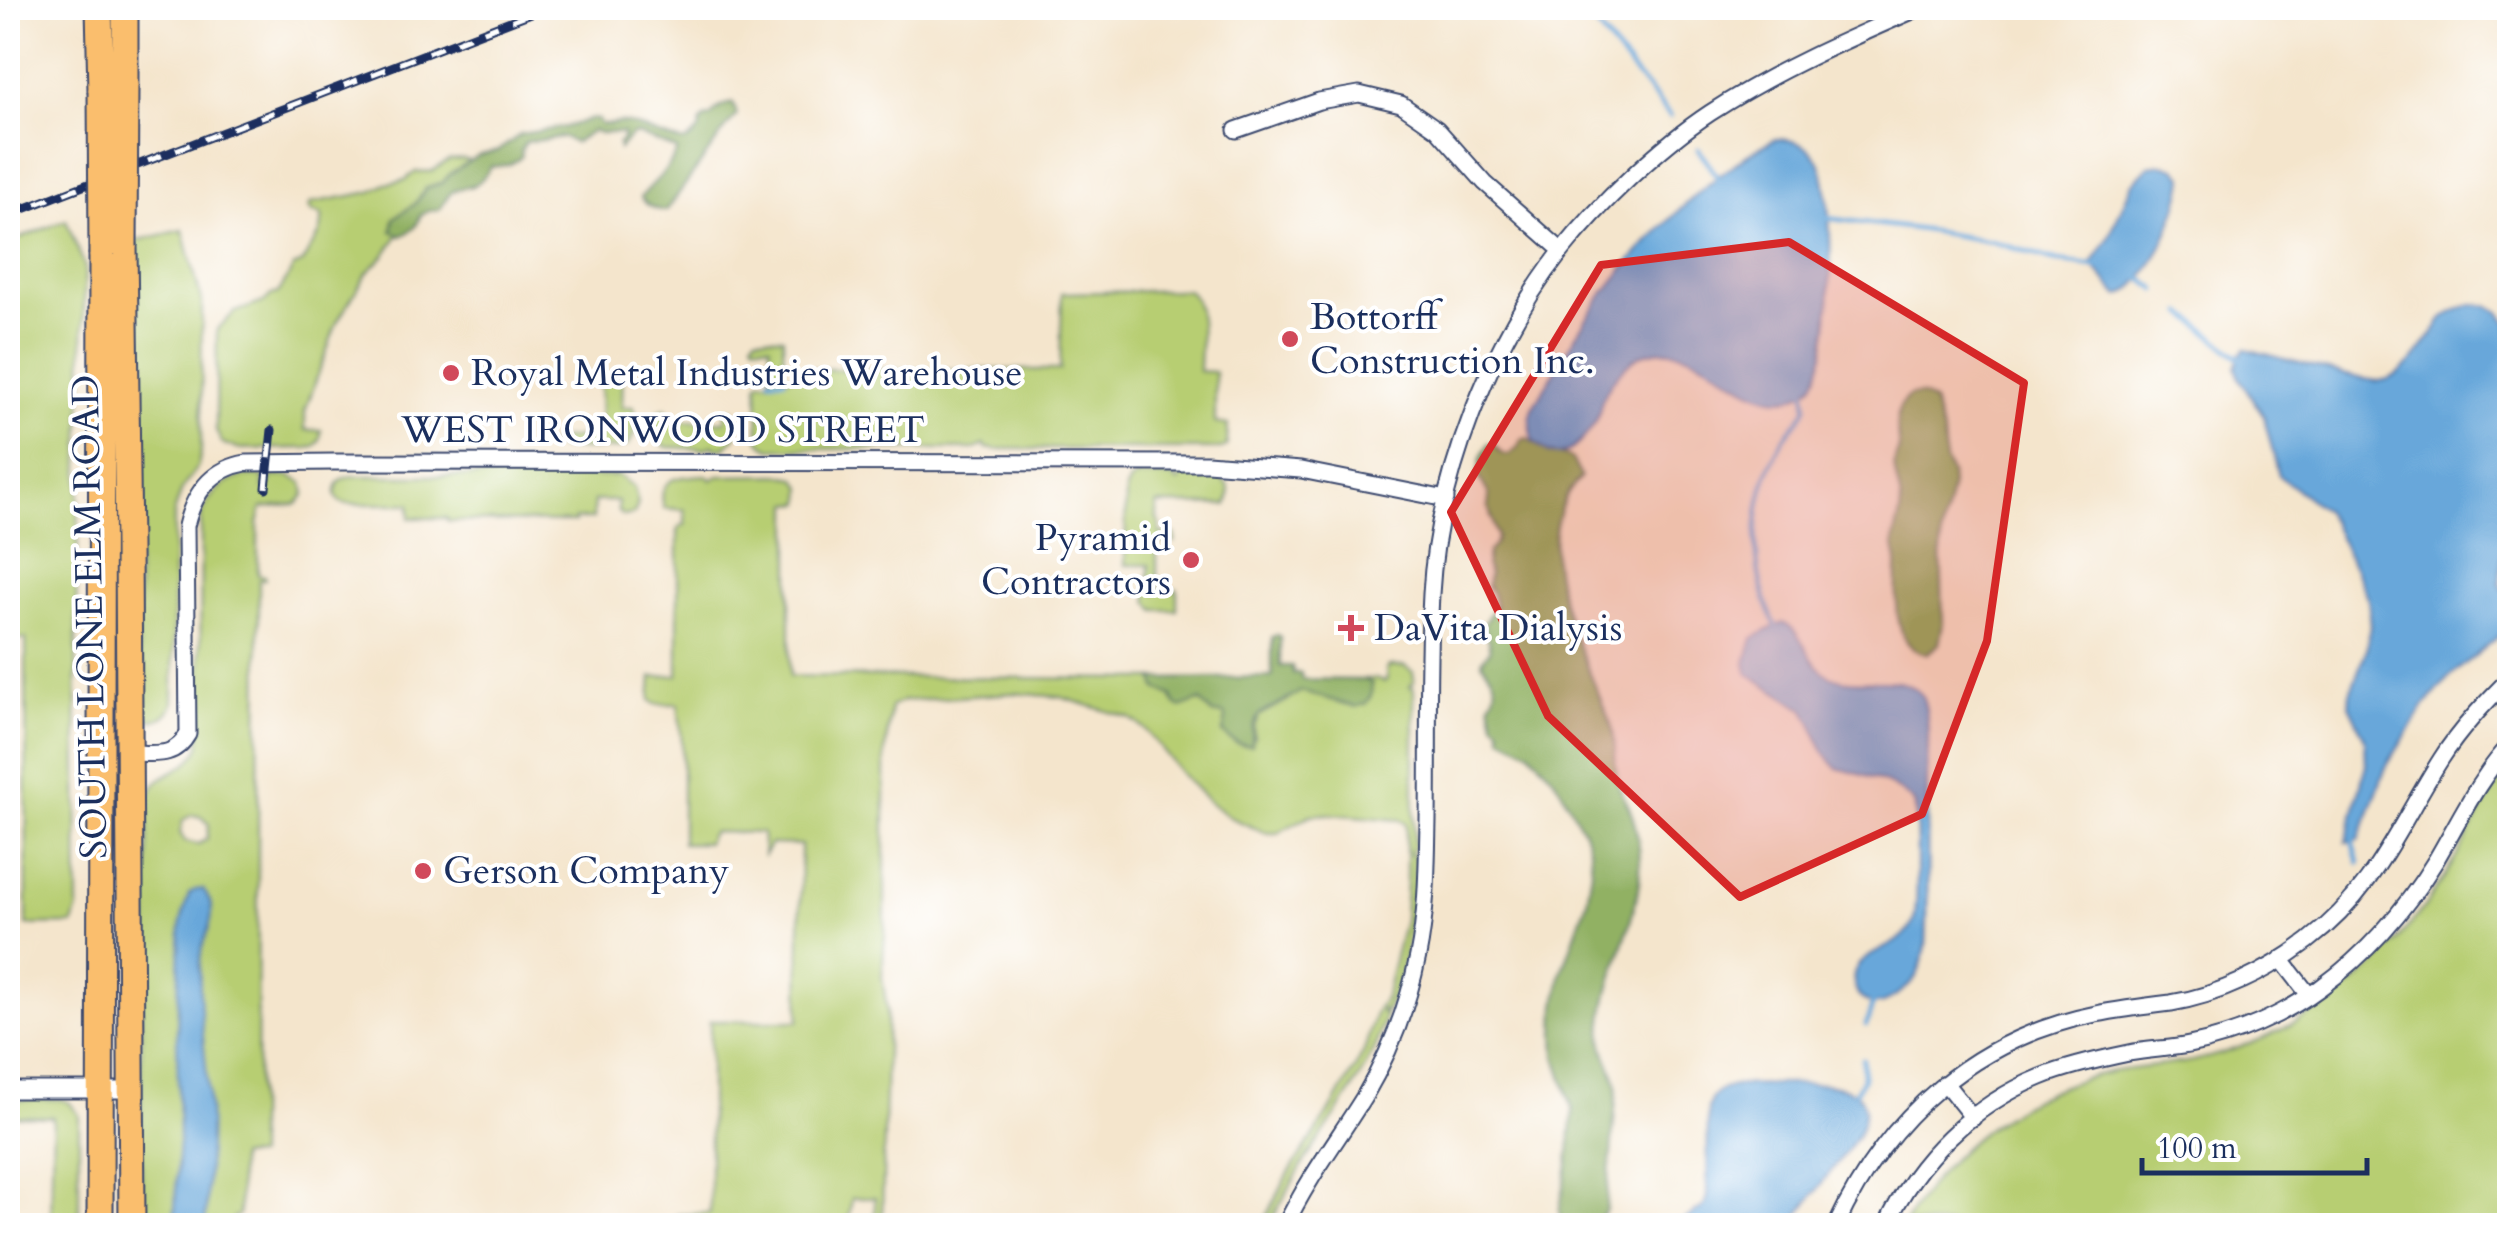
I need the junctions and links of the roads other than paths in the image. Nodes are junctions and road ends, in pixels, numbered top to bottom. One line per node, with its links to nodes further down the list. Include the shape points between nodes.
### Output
1 (100, 8): 4 (main road, SOUTH LONE ELM ROAD)
2 (125, 8): 4 (main road, SOUTH LONE ELM ROAD)
3 (1919, 8): 7 (street, via 1795,65 1710,114 1670,142)
4 (113, 89): 6 (main road, SOUTH LONE ELM ROAD, bridge)
5 (1236, 130): 7 (street, via 1359,94 1401,104 1437,128 1485,183)
6 (113, 250): 11 (main road, SOUTH LONE ELM ROAD); 15 (main road, SOUTH LONE ELM ROAD)
7 (1562, 251): 8 (street, via 1482,390)
8 (1446, 498): 11 (street, WEST IRONWOOD STREET, via 1301,470 1207,463 233,465 198,494 186,526 188,734 172,752); 21 (street, via 1431,590 1427,860 1418,956 1392,1045)
9 (2510, 678): 12 (street, via 2443,756 2364,888 2327,926)
10 (2510, 745): 13 (street, via 2408,903 2352,963)
11 (129, 753): 17 (main road, SOUTH LONE ELM ROAD)
12 (2281, 958): 13 (street); 14 (street, via 2198,996 2038,1030)
13 (2309, 995): 18 (street, via 2237,1031 2041,1076)
14 (1945, 1083): 18 (street); 22 (street, via 1872,1160)
15 (101, 1089): 16 (street); 17 (street); 19 (main road, SOUTH LONE ELM ROAD)
16 (8, 1090)
17 (131, 1090): 20 (main road, SOUTH LONE ELM ROAD)
18 (1973, 1118): 23 (street, via 1919,1170)
19 (100, 1226)
20 (132, 1226)
21 (1285, 1226)
22 (1836, 1226)
23 (1886, 1226)

